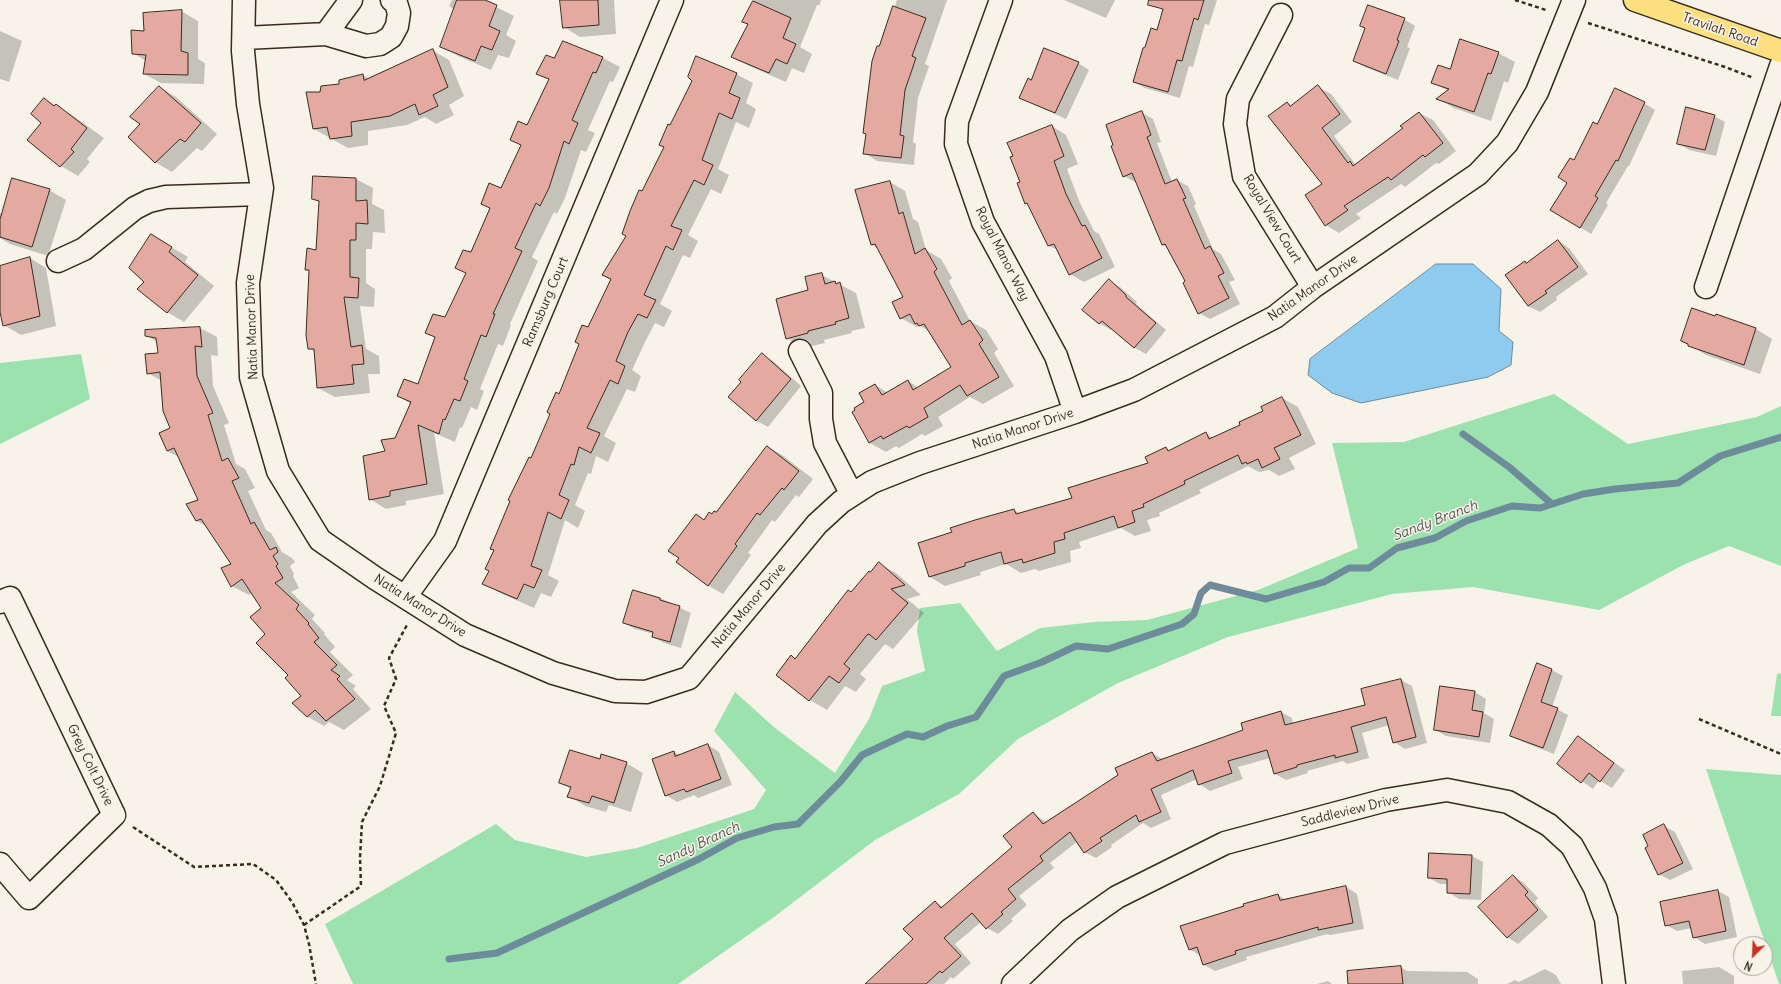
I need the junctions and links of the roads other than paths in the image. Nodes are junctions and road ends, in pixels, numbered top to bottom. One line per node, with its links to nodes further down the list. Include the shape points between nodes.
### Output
1 (244, 0): 10 (street, Natia Manor Drive)
2 (351, 0): 9 (street)
3 (392, 0): 9 (street, via 396,3 399,13 397,26 391,36 380,44 366,46)
4 (672, 0): 20 (street, Ramsburg Court, via 445,541)
5 (1000, 0): 18 (street, Royal Manor Way, via 957,120 956,144 983,222 1056,356)
6 (1636, 0): 11 (main road, Travilah Road)
7 (1571, 8): 15 (street, Natia Manor Drive, via 1537,92 1507,143 1478,174)
8 (1281, 15): 15 (street, Royal View Court, via 1238,99 1235,124 1244,176)
9 (326, 34): 10 (street)
10 (244, 38): 13 (street, Natia Manor Drive, via 248,104)
11 (1781, 51)
12 (1781, 66): 16 (street)
13 (261, 194): 14 (street, via 166,197 149,201 135,208 84,249); 20 (street, Natia Manor Drive, via 248,283 251,377 278,471 320,540)
14 (58, 261)
15 (1313, 287): 18 (street, Natia Manor Drive, via 1268,320 1134,390)
16 (1706, 287)
17 (800, 350): 19 (street, via 821,393 821,419 825,443)
18 (1075, 412): 19 (street, Natia Manor Drive, via 920,463 872,482)
19 (852, 495): 20 (street, Natia Manor Drive, via 817,524 689,678 646,692 615,691 553,673 466,635)
20 (412, 601)
21 (0, 602): 22 (street, Grey Colt Drive, via 10,598 114,815 29,898)
22 (0, 864)
23 (1013, 984): 24 (street, Saddleview Drive, via 1070,930 1117,897 1225,843 1386,800 1447,790 1508,802 1549,825 1572,846 1595,888 1606,919)
24 (1614, 984)

